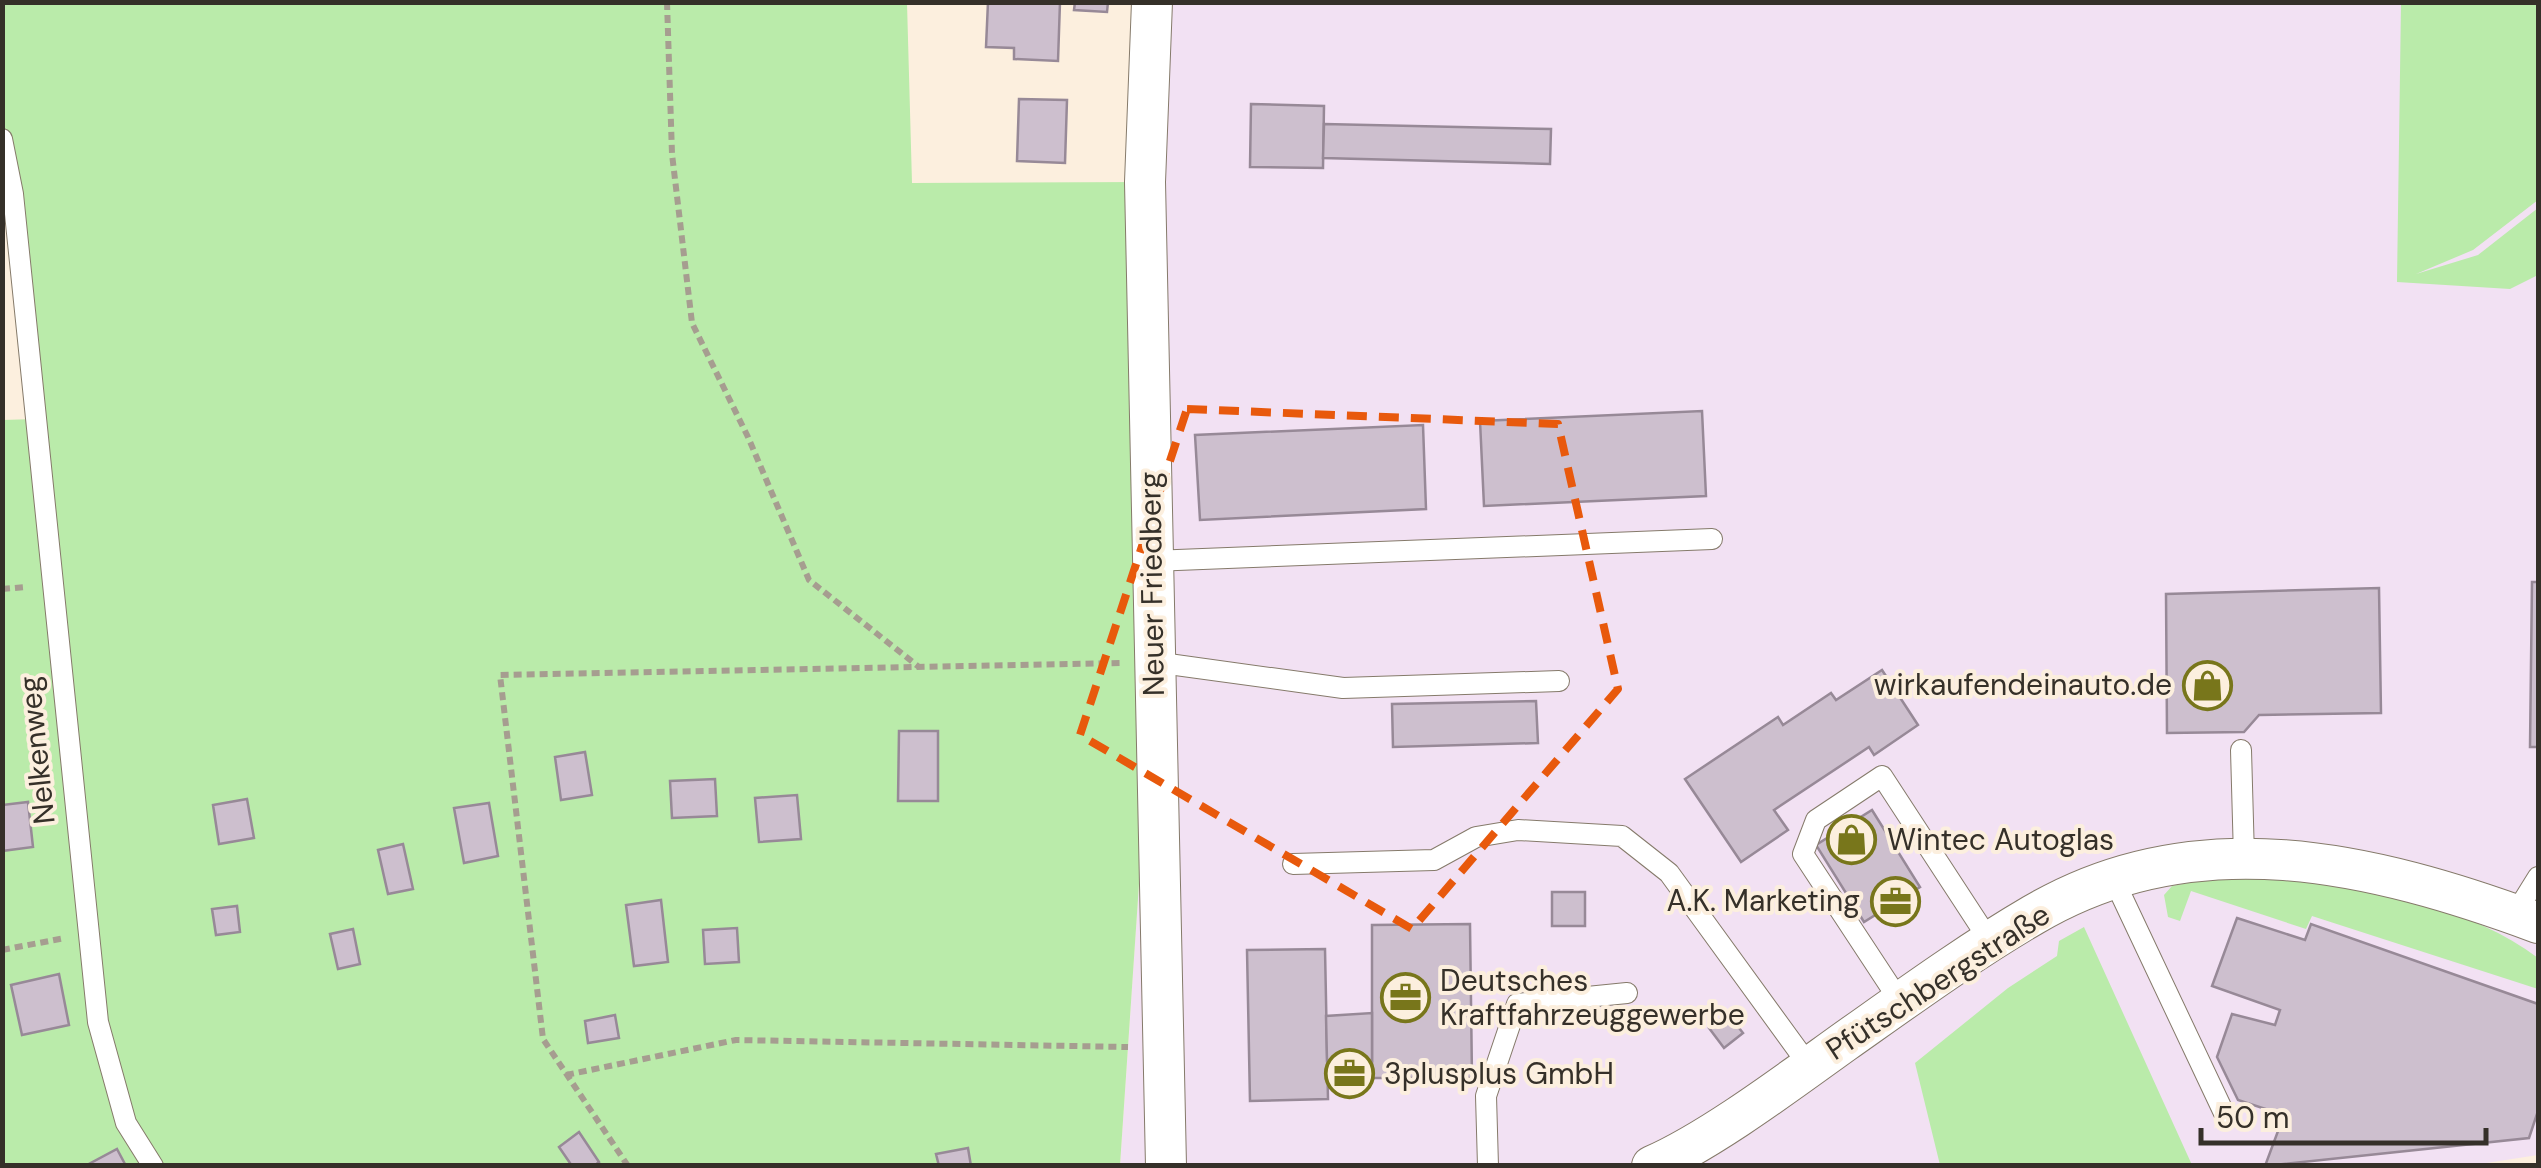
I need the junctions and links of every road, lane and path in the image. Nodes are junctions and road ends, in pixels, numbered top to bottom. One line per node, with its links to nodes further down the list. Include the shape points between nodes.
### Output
1 (668, 2): 7 (path, via 672,154 692,323 809,580)
2 (1152, 2): 5 (street, Neuer Friedberg, via 1145,182)
3 (2, 139): 15 (lane, Nelkenweg, via 13,194)
4 (1712, 539): 5 (lane)
5 (1152, 560): 6 (street, Neuer Friedberg)
6 (1154, 662): 7 (path); 8 (lane, via 1342,688); 20 (street, Neuer Friedberg)
7 (919, 667): 22 (path, via 500,675 543,1039)
8 (1559, 681)
9 (2241, 750): 10 (lane)
10 (2244, 857): 13 (street, Pfütschbergstraße, via 2172,863); 14 (street, Pfütschbergstraße, via 2333,862)
11 (1293, 864): 21 (lane, via 1434,860 1476,837 1518,830 1622,836 1669,874)
12 (2538, 877): 14 (lane)
13 (2114, 880): 16 (street, Pfütschbergstraße, via 2035,914); 23 (lane)
14 (2526, 919)
15 (86, 934): 17 (path); 24 (lane, Nelkenweg, via 98,1022 126,1123)
16 (1992, 942): 19 (street, Pfütschbergstraße); 19 (lane, via 1882,776 1816,820 1803,854)
17 (2, 950)
18 (1627, 993): 27 (lane, via 1517,1004 1486,1096)
19 (1901, 1003): 21 (street, Pfütschbergstraße)
20 (1164, 1046): 22 (path, via 736,1040); 26 (street, Neuer Friedberg)
21 (1810, 1066): 28 (street, Pfütschbergstraße)
22 (566, 1075): 25 (path)
23 (2224, 1114)
24 (153, 1166)
25 (628, 1166)
26 (1166, 1166)
27 (1488, 1166)
28 (1652, 1166)

